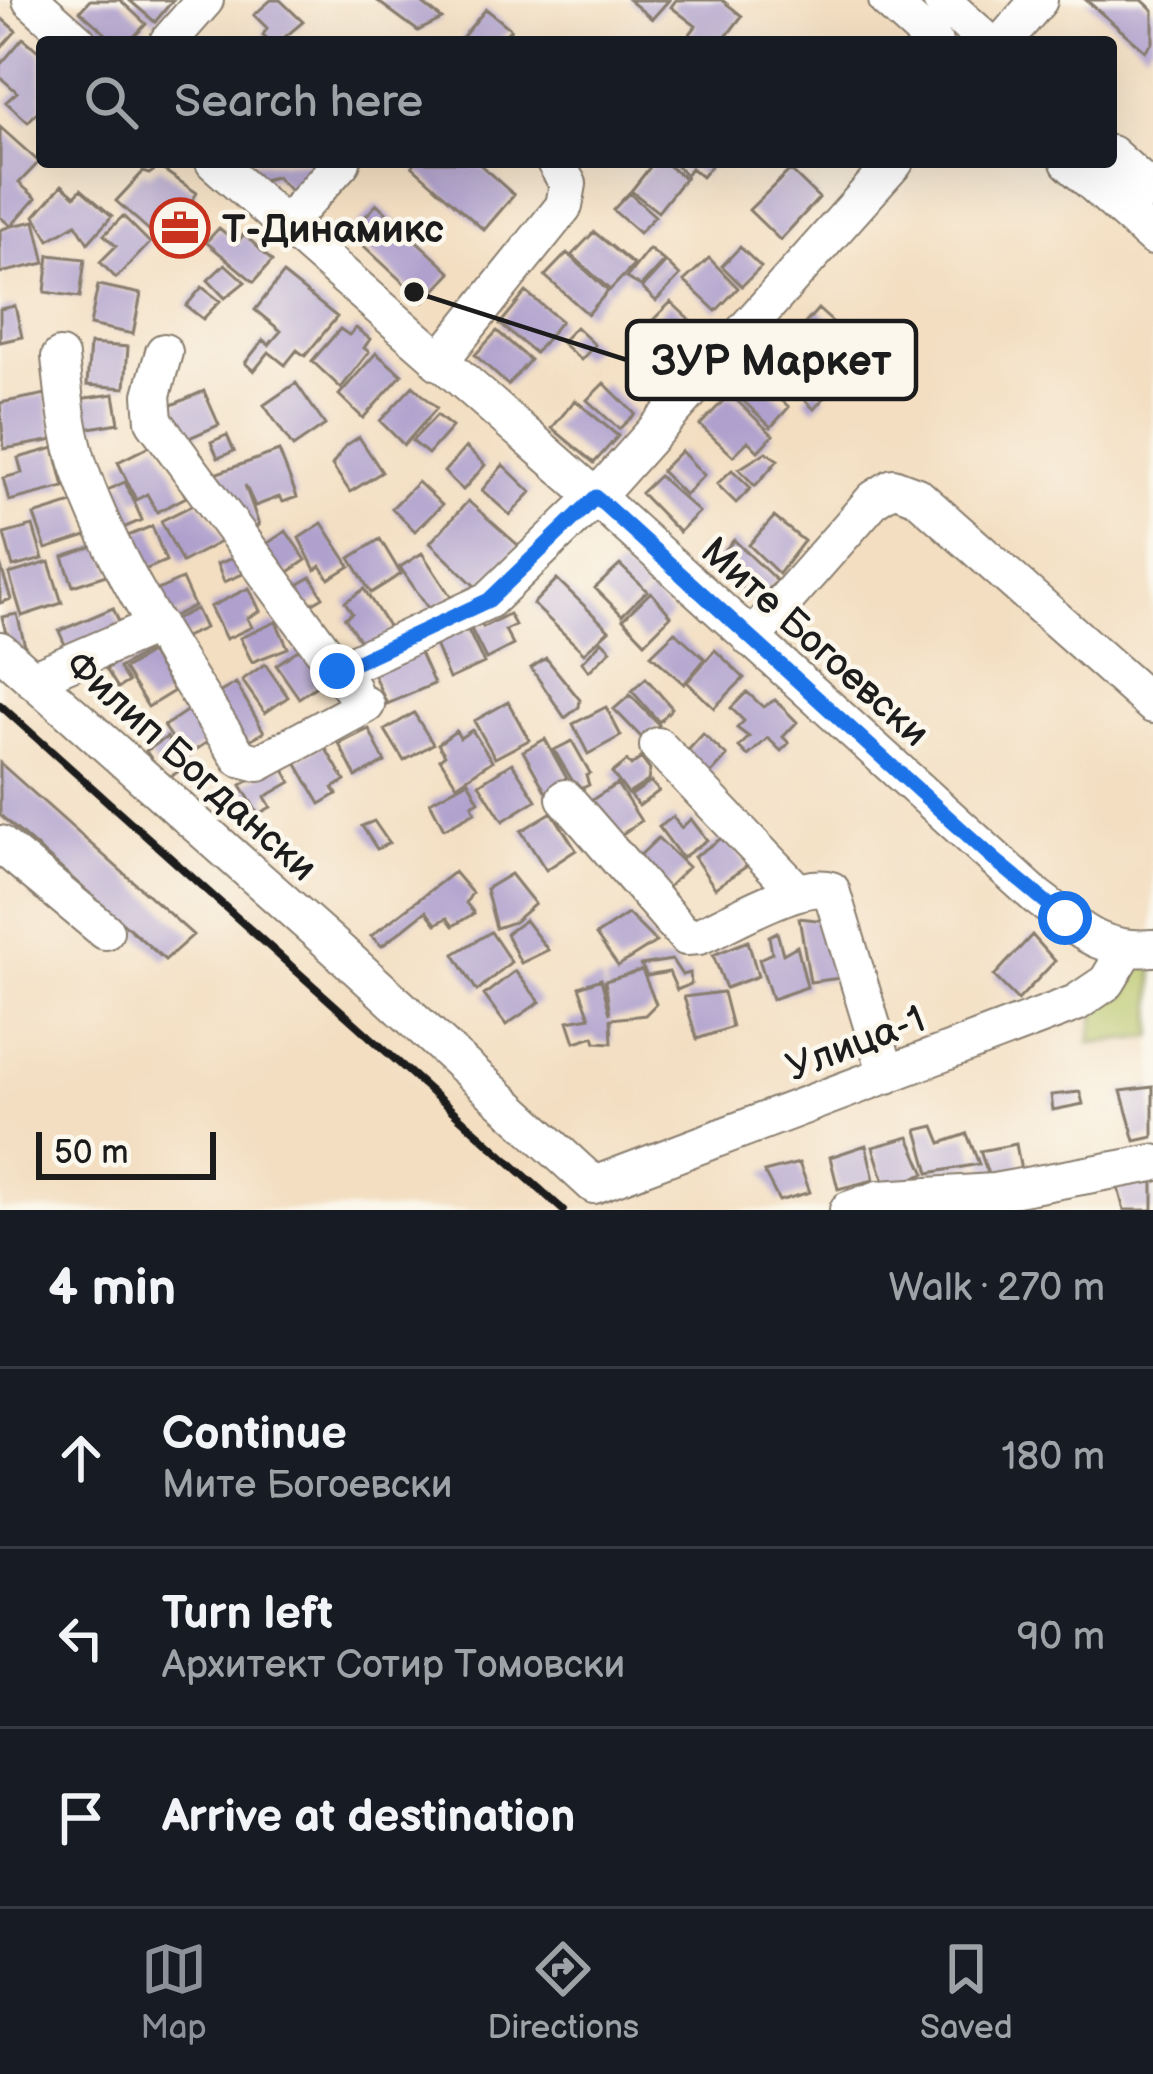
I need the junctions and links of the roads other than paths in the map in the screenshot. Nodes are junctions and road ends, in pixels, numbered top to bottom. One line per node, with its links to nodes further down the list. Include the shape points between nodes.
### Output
1 (32, 0): 6 (street)
2 (206, 0): 7 (street)
3 (887, 0): 8 (street)
4 (941, 0): 9 (street)
5 (1039, 0): 10 (street)
6 (71, 36)
7 (173, 36)
8 (927, 36)
9 (981, 36)
10 (1008, 36)
11 (1117, 159): 17 (street)
12 (221, 168): 18 (street, Мите Богоевски)
13 (337, 168): 18 (street)
14 (559, 168): 22 (street, via 568,184 564,206)
15 (890, 168): 23 (street)
16 (1076, 168): 19 (street)
17 (1153, 192)
18 (285, 225): 22 (street, Мите Богоевски)
19 (1153, 237)
20 (164, 352): 27 (street, via 154,421)
21 (60, 357): 24 (street, via 82,477)
22 (439, 362): 23 (street, Мите Богоевски)
23 (596, 497): 25 (street, Мите Богоевски); 27 (street, via 489,600)
24 (157, 625): 27 (street, via 240,758 259,763 369,710); 28 (street)
25 (752, 639): 29 (street, via 893,487 917,496); 35 (street, Мите Богоевски, via 1037,896 1102,944)
26 (0, 650): 28 (street, Филип Богдански)
27 (337, 671)
28 (32, 680): 38 (street, Филип Богдански)
29 (1153, 705)
30 (658, 746): 33 (street)
31 (565, 798): 33 (street, via 686,937)
32 (0, 844): 34 (street)
33 (815, 891): 36 (street)
34 (105, 932)
35 (1140, 949): 36 (street, Улица-1, via 1076,1004)
36 (887, 1076): 38 (street, Улица-1)
37 (1153, 1163): 39 (street, via 994,1192 879,1199)
38 (594, 1185)
39 (848, 1210)

